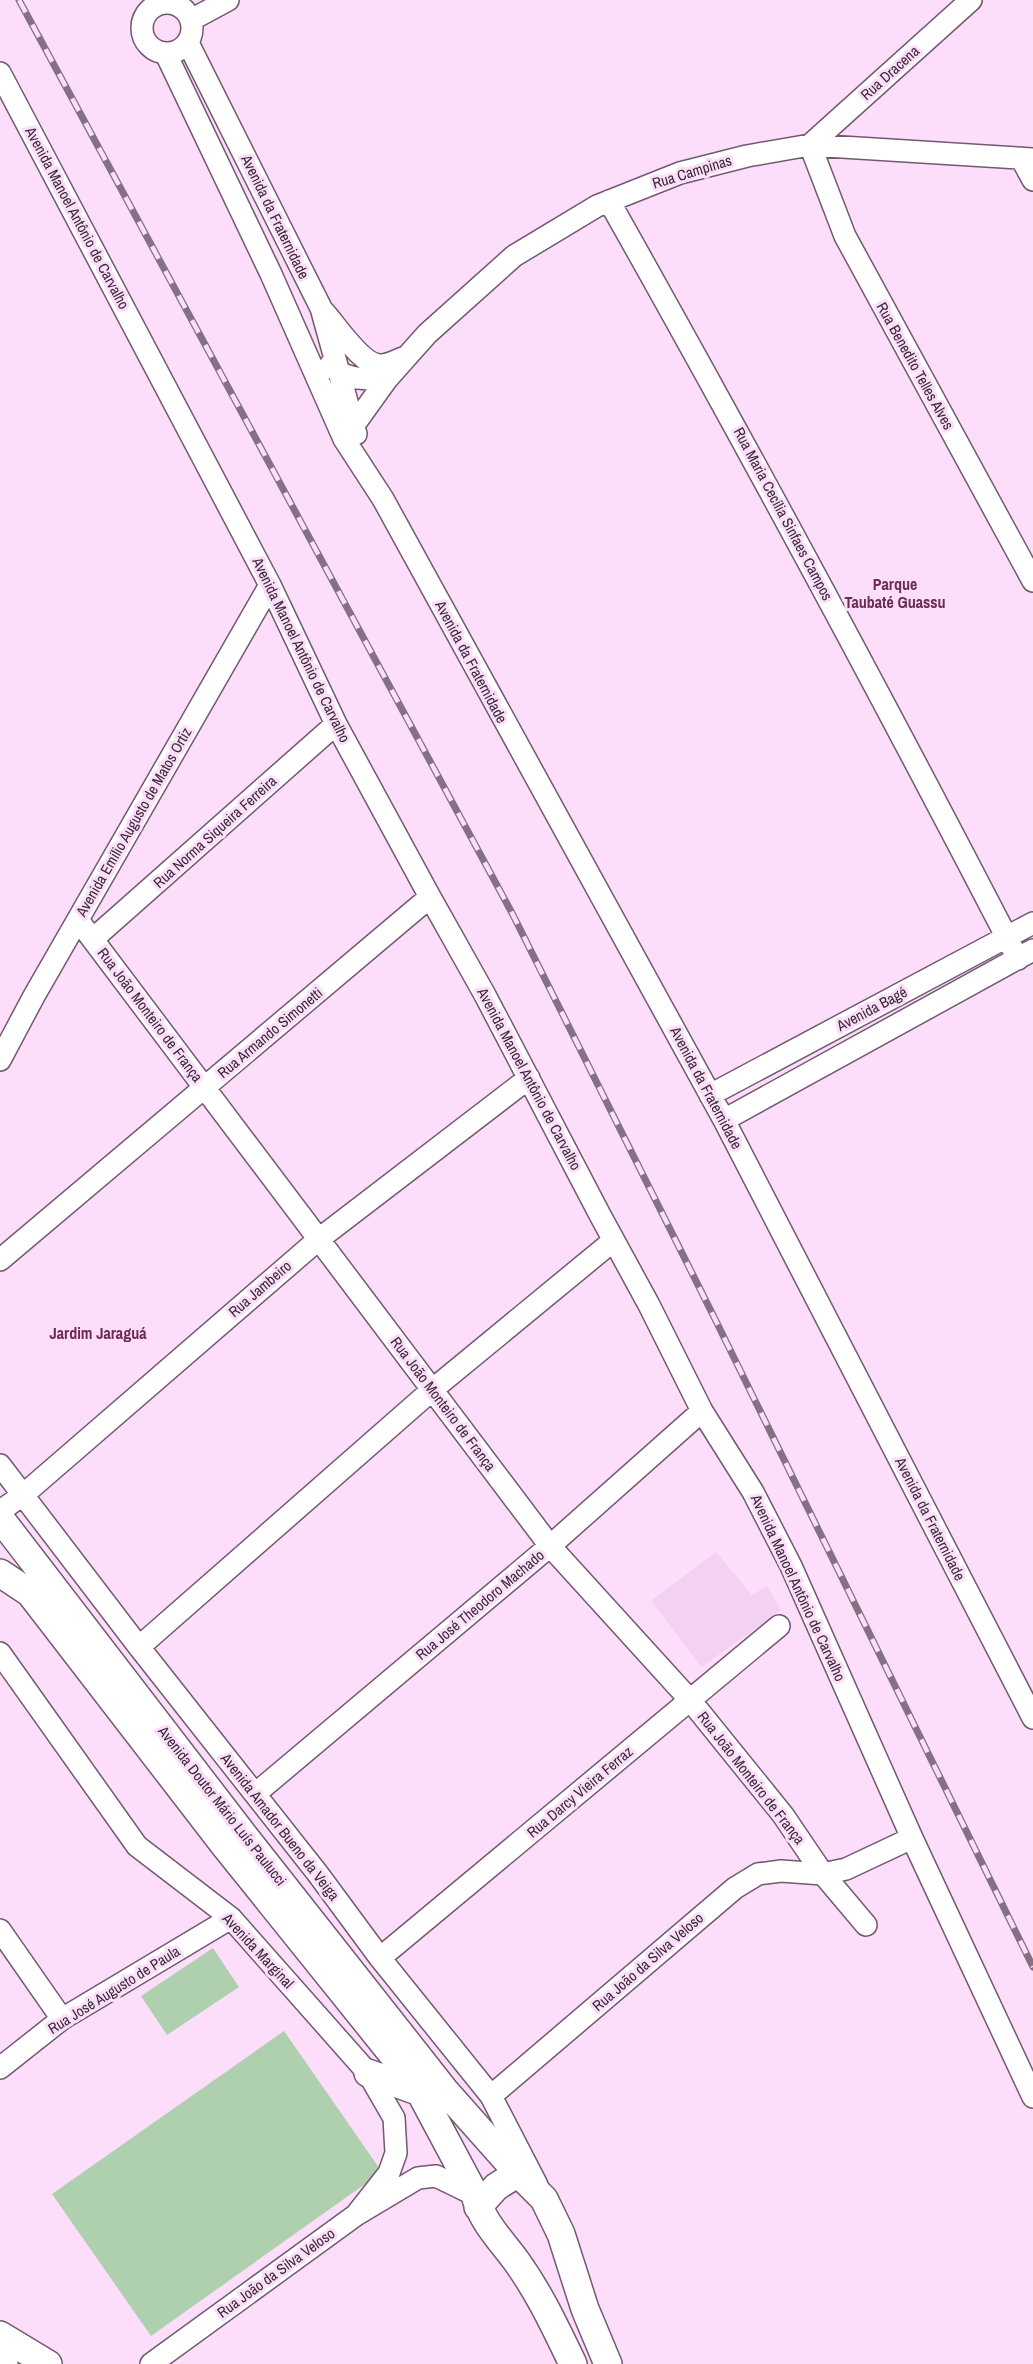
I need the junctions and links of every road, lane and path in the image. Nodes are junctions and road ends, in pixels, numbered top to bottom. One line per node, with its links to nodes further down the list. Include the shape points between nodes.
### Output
1 (228, 0): 5 (street)
2 (971, 0): 9 (street, Rua Dracena)
3 (173, 2): 4 (street, Avenida da Fraternidade); 5 (street, Avenida da Fraternidade)
4 (141, 8): 7 (street, Avenida da Fraternidade, via 145,40)
5 (192, 20): 6 (street)
6 (188, 43): 7 (street); 14 (street, Avenida da Fraternidade)
7 (166, 54): 13 (street, Avenida da Fraternidade)
8 (0, 73): 20 (street, Avenida Manoel Antônio de Carvalho)
9 (810, 145): 10 (street, Rua Campinas); 12 (street, Rua Campinas, via 680,173); 19 (street, Rua Benedito Telles Alves, via 845,237)
10 (1027, 158): 11 (street)
11 (1033, 180)
12 (609, 201): 15 (street, Rua Campinas, via 514,256); 25 (street, Rua Maria Cecília Sinfaes Campos, via 878,689)
13 (271, 274): 16 (street, via 312,344); 18 (street, Avenida da Fraternidade)
14 (321, 309): 15 (street, via 359,355 372,363 382,365); 16 (street, Avenida da Fraternidade)
15 (407, 356): 17 (street, Rua Campinas)
16 (338, 374): 17 (street); 18 (street, Avenida da Fraternidade)
17 (387, 379): 18 (street, Rua Campinas)
18 (349, 432): 31 (street, Avenida da Fraternidade, via 363,467)
19 (1033, 581)
20 (270, 585): 21 (street, Avenida Manoel Antônio de Carvalho); 23 (street, Avenida Emílio Augusto de Matos Ortiz)
21 (336, 724): 22 (street, Avenida Manoel Antônio de Carvalho); 26 (street, Rua Norma Siqueira Ferreira)
22 (430, 897): 29 (street, Avenida Manoel Antônio de Carvalho); 30 (street, Rua Armando Simonetti)
23 (78, 920): 26 (street, Rua João Monteiro de França); 28 (street, Avenida Emílio Augusto de Matos Ortiz)
24 (1033, 923): 25 (street, Avenida Bagé)
25 (1007, 938): 27 (street, Rua Maria Cecília Sinfaes Campos); 31 (street, Avenida Bagé)
26 (93, 939): 30 (street, Rua João Monteiro de França)
27 (1025, 955): 32 (street, Avenida Bagé)
28 (0, 1060)
29 (529, 1078): 33 (street, Rua Jambeiro); 34 (street, Avenida Manoel Antônio de Carvalho)
30 (205, 1088): 33 (street, Rua João Monteiro de França); 35 (street, Rua Armando Simonetti)
31 (710, 1095): 32 (street, Avenida da Fraternidade)
32 (724, 1120): 48 (street, Avenida da Fraternidade)
33 (319, 1239): 36 (street, Rua João Monteiro de França); 39 (street, Rua Jambeiro)
34 (614, 1240): 36 (street); 37 (street, Avenida Manoel Antônio de Carvalho)
35 (0, 1260)
36 (432, 1390): 42 (street, Rua João Monteiro de França); 45 (street)
37 (702, 1411): 42 (street, Rua José Theodoro Machado); 50 (street, Avenida Manoel Antônio de Carvalho, via 753,1492 791,1566)
38 (0, 1465): 39 (street, Avenida Amador Bueno da Veiga)
39 (23, 1495): 40 (street, Rua Jambeiro); 45 (street, Avenida Amador Bueno da Veiga)
40 (0, 1511)
41 (0, 1518): 59 (main road, Avenida Doutor Mário Luís Paulucci, via 242,1833)
42 (550, 1546): 47 (street, Rua João Monteiro de França); 49 (street, Rua José Theodoro Machado)
43 (0, 1574): 59 (main road, Avenida Doutor Mário Luís Paulucci, via 30,1593 225,1846 397,2060)
44 (779, 1626): 47 (street, Rua Darcy Vieira Ferraz)
45 (139, 1647): 49 (street, Avenida Amador Bueno da Veiga)
46 (0, 1653): 52 (street, Avenida Marginal, via 137,1846)
47 (690, 1700): 51 (street, Rua João Monteiro de França, via 783,1815); 55 (street, Rua Darcy Vieira Ferraz)
48 (1033, 1718)
49 (255, 1794): 55 (street, Avenida Amador Bueno da Veiga)
50 (912, 1838): 51 (street, Rua João da Silva Veloso, via 846,1869); 61 (street, Avenida Manoel Antônio de Carvalho)
51 (823, 1874): 53 (street, Rua João Monteiro de França); 60 (street, Rua João da Silva Veloso, via 781,1871 758,1875 735,1888)
52 (231, 1918): 56 (street, Rua José Augusto de Paula); 58 (street, Avenida Marginal)
53 (866, 1925)
54 (0, 1930): 56 (street)
55 (380, 1958): 60 (street, Avenida Amador Bueno da Veiga)
56 (62, 2019): 57 (street, Rua José Augusto de Paula)
57 (0, 2068)
58 (368, 2073): 59 (main road); 65 (street, Avenida Marginal, via 394,2118 396,2153 389,2173)
59 (433, 2092): 62 (main road); 64 (main road)
60 (491, 2096): 63 (street, Avenida Amador Bueno da Veiga)
61 (1033, 2097)
62 (518, 2173): 63 (main road); 64 (main road)
63 (544, 2199): 66 (main road)
64 (476, 2201): 65 (street, via 436,2176 418,2178); 67 (main road, via 497,2238)
65 (356, 2214): 68 (street, Rua João da Silva Veloso)
66 (567, 2252): 67 (main road, via 551,2265 539,2268); 74 (main road)
67 (516, 2261): 73 (main road, via 543,2302)
68 (196, 2331): 71 (street, Rua João da Silva Veloso); 72 (street)
69 (0, 2336): 70 (main road)
70 (48, 2364)
71 (151, 2364)
72 (173, 2364)
73 (573, 2364)
74 (608, 2364)

